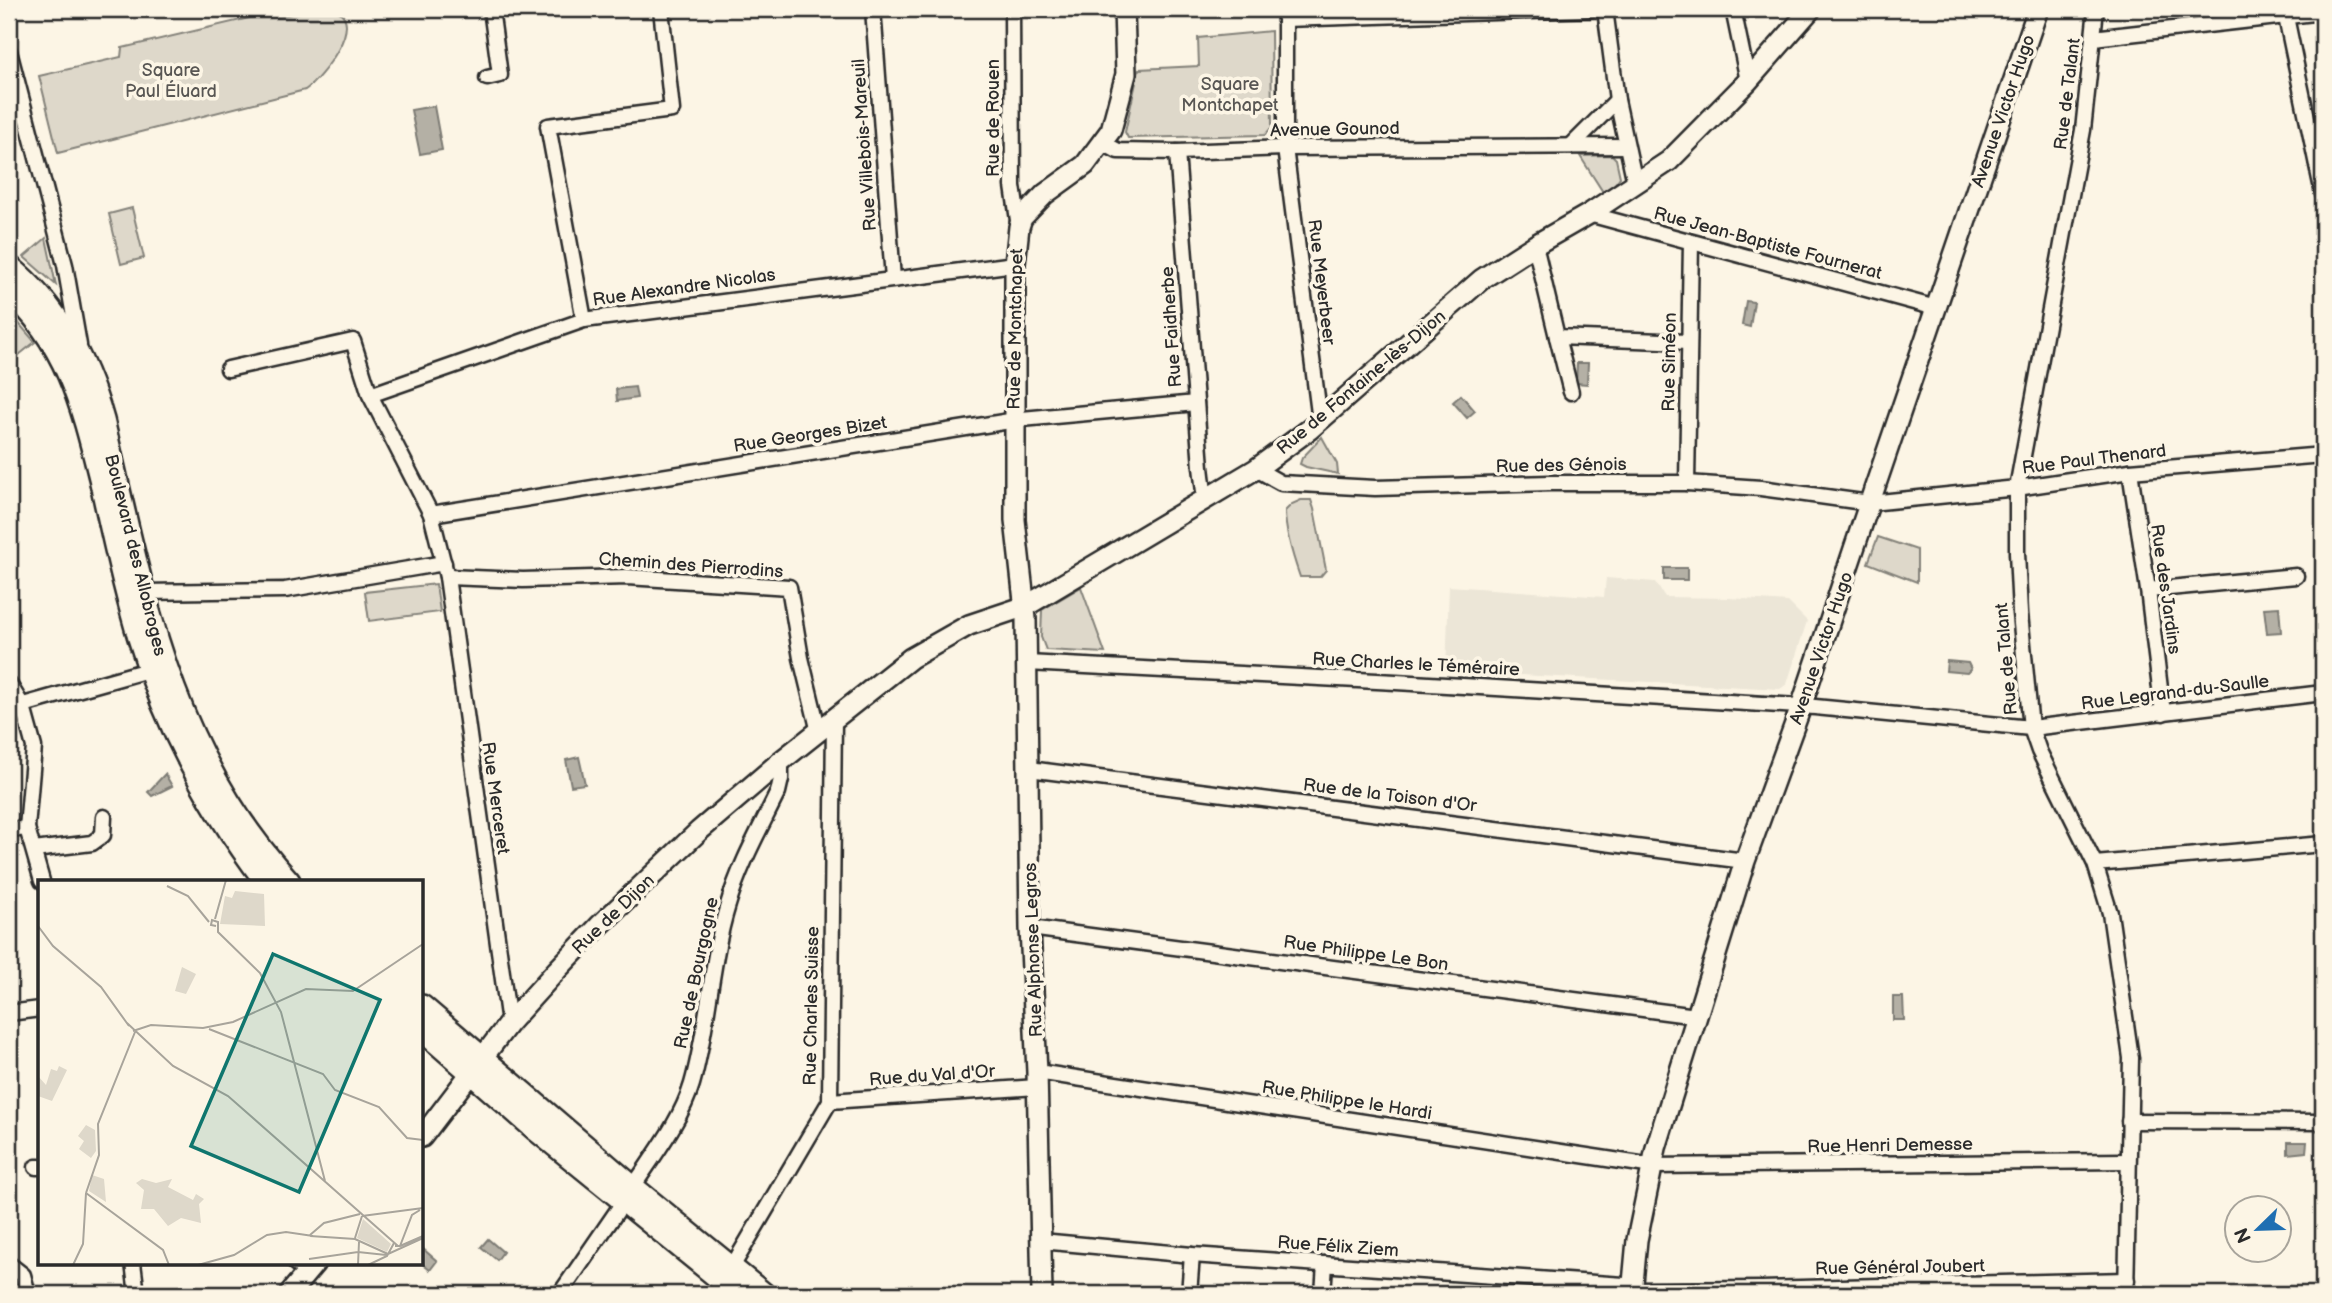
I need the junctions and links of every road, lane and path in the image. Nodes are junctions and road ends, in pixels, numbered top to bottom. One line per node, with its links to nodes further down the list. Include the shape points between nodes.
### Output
1 (491, 9): 17 (street, via 500,75)
2 (661, 9): 38 (street, via 672,110 548,126)
3 (873, 9): 34 (street, Rue Villebois-Mareuil)
4 (1012, 9): 28 (street, Rue de Rouen, via 1013,186)
5 (1124, 9): 20 (street, Rue de Montchapet, via 1126,74 1111,130)
6 (1591, 9): 13 (street)
7 (1605, 9): 19 (street)
8 (1733, 9): 18 (street)
9 (1811, 9): 18 (street, Rue de Fontaine-lès-Dijon)
10 (2038, 9): 37 (street, Avenue Victor Hugo)
11 (2096, 9): 15 (street, Rue de Talant)
12 (2323, 12): 14 (street)
13 (1285, 14): 23 (street, Rue Meyerbeer)
14 (2287, 17): 15 (street); 26 (street)
15 (2093, 38): 52 (street, Rue de Talant, via 2084,130)
16 (9, 51): 32 (street)
17 (487, 78)
18 (1748, 81): 25 (street, Rue de Fontaine-lès-Dijon, via 1669,160)
19 (1617, 100): 21 (street); 22 (street)
20 (1103, 142): 24 (street, Avenue Gounod, via 1118,151); 28 (street, Rue de Montchapet, via 1085,165 1028,210)
21 (1571, 146): 22 (street, Avenue Gounod); 23 (street, Avenue Gounod)
22 (1626, 146): 25 (street)
23 (1285, 148): 24 (street, Avenue Gounod); 47 (street, Rue Meyerbeer)
24 (1177, 152): 45 (street, Rue Faidherbe)
25 (1635, 183): 27 (street, Rue de Fontaine-lès-Dijon)
26 (2323, 194)
27 (1590, 214): 29 (street, Rue Jean-Baptiste Fournerat); 30 (street, Rue de Fontaine-lès-Dijon)
28 (1018, 227): 31 (street, Rue de Montchapet)
29 (1691, 242): 37 (street, Rue Jean-Baptiste Fournerat); 40 (street, Rue Siméon)
30 (1535, 245): 39 (street); 47 (street, Rue de Fontaine-lès-Dijon, via 1482,279)
31 (1015, 264): 34 (street, Rue Alexandre Nicolas); 46 (street, Rue de Montchapet)
32 (65, 265): 36 (street, via 62,290); 41 (street)
33 (9, 266): 36 (main road, Boulevard des Allobroges)
34 (893, 279): 38 (street, Rue Alexandre Nicolas)
35 (9, 291): 62 (main road, Boulevard des Allobroges, via 45,331 75,385)
36 (48, 304): 41 (main road, Boulevard des Allobroges)
37 (1936, 308): 54 (street, Avenue Victor Hugo)
38 (584, 320): 44 (street, Rue Alexandre Nicolas)
39 (1557, 337): 40 (street); 43 (street)
40 (1688, 342): 51 (street, Rue Siméon)
41 (81, 357): 59 (main road, Boulevard des Allobroges, via 103,420)
42 (228, 369): 44 (street, Rue Merceret, via 353,341)
43 (1571, 392)
44 (370, 395): 55 (street, Rue Merceret)
45 (1196, 403): 46 (street, Rue Georges Bizet); 53 (street, Rue Faidherbe)
46 (1013, 421): 55 (street, Rue Georges Bizet); 60 (street, Rue de Montchapet, via 1015,520)
47 (1320, 421): 49 (street, Rue de Fontaine-lès-Dijon)
48 (2323, 455): 50 (street, Rue Paul Thenard)
49 (1256, 469): 51 (street, Rue des Génois, via 1281,483 1375,488); 53 (street, Rue de Fontaine-lès-Dijon)
50 (2130, 471): 52 (street, Rue Paul Thenard); 58 (street, Rue des Jardins)
51 (1687, 483): 54 (street, Rue des Génois)
52 (2017, 488): 54 (street, Rue Paul Thenard); 69 (street, Rue de Talant, via 2020,613)
53 (1207, 498): 60 (street, Rue de Fontaine-lès-Dijon)
54 (1870, 503): 65 (street, Avenue Victor Hugo)
55 (431, 514): 56 (street, Rue Merceret)
56 (445, 570): 59 (street, via 285,590); 68 (street, Chemin des Pierrodins, via 523,580 627,577 789,587 802,658); 87 (street, Rue Merceret)
57 (2296, 576): 58 (street)
58 (2148, 590): 67 (street, Rue des Jardins)
59 (144, 592): 81 (main road, Boulevard des Allobroges, via 167,672 204,758 234,810)
60 (1026, 606): 61 (street, Rue Alphonse Legros); 68 (street, Rue de Fontaine-lès-Dijon, via 969,625 911,658)
61 (1027, 663): 65 (street, Rue Charles le Téméraire); 71 (street, Rue Alphonse Legros)
62 (148, 670): 66 (street); 80 (main road, Boulevard des Allobroges, via 195,775)
63 (9, 684): 66 (street)
64 (2323, 693): 67 (street, Rue Legrand-du-Saulle)
65 (1801, 707): 69 (street, Rue Charles le Téméraire); 77 (street, Avenue Victor Hugo)
66 (16, 708): 73 (street, via 34,747)
67 (2163, 713): 69 (street, Rue Legrand-du-Saulle)
68 (827, 725): 70 (street, Rue de Dijon); 91 (street, Rue Charles Suisse)
69 (2031, 728): 78 (street, Rue de Talant)
70 (781, 761): 87 (street, Rue de Dijon, via 599,926); 97 (street, Rue de Bourgogne, via 778,792 728,904 691,1087)
71 (1030, 769): 77 (street, Rue de la Toison d'Or); 82 (street, Rue Alphonse Legros)
72 (104, 817): 76 (street, via 103,835 92,843)
73 (27, 828): 74 (street); 76 (street)
74 (9, 830)
75 (2323, 844): 78 (street)
76 (34, 850): 79 (street)
77 (1745, 861): 86 (street, Avenue Victor Hugo)
78 (2095, 864): 92 (street, Rue de Talant, via 2110,913 2131,1058)
79 (42, 880)
80 (264, 880)
81 (288, 880)
82 (1030, 928): 86 (street, Rue Philippe Le Bon); 90 (street, Rue Alphonse Legros)
83 (424, 1008): 89 (main road)
84 (38, 1009): 85 (street)
85 (9, 1013)
86 (1696, 1016): 96 (street, Avenue Victor Hugo)
87 (509, 1023): 89 (street, Rue de Dijon)
88 (424, 1031): 89 (main road)
89 (477, 1067): 94 (street, Rue de Dijon); 97 (main road)
90 (1037, 1079): 91 (street, Rue du Val d'Or); 96 (street, Rue Philippe le Hardi); 98 (street, Rue Alphonse Legros)
91 (830, 1101): 104 (street, Rue Charles Suisse)
92 (2129, 1121): 93 (street); 95 (street, Rue de Talant)
93 (2323, 1122)
94 (424, 1134)
95 (2127, 1161): 96 (street, Rue Henri Demesse); 105 (street, Rue de Talant)
96 (1653, 1166): 106 (street, Avenue Victor Hugo, via 1637,1240)
97 (629, 1194): 104 (main road); 110 (street, Rue de Bourgogne)
98 (1041, 1241): 99 (street, Rue Félix Ziem); 112 (street, Rue Alphonse Legros)
99 (1192, 1255): 102 (street, Rue Félix Ziem); 113 (street)
100 (9, 1264): 107 (street, via 23,1275)
101 (133, 1264): 108 (street)
102 (1325, 1264): 106 (street, Rue Félix Ziem, via 1625,1285); 114 (street)
103 (306, 1266): 109 (street)
104 (729, 1284): 111 (main road)
105 (2126, 1287): 106 (street, Rue Général Joubert)
106 (1632, 1292)
107 (28, 1294)
108 (137, 1294)
109 (289, 1294)
110 (560, 1294)
111 (764, 1294)
112 (1042, 1294)
113 (1189, 1294)
114 (1323, 1294)

